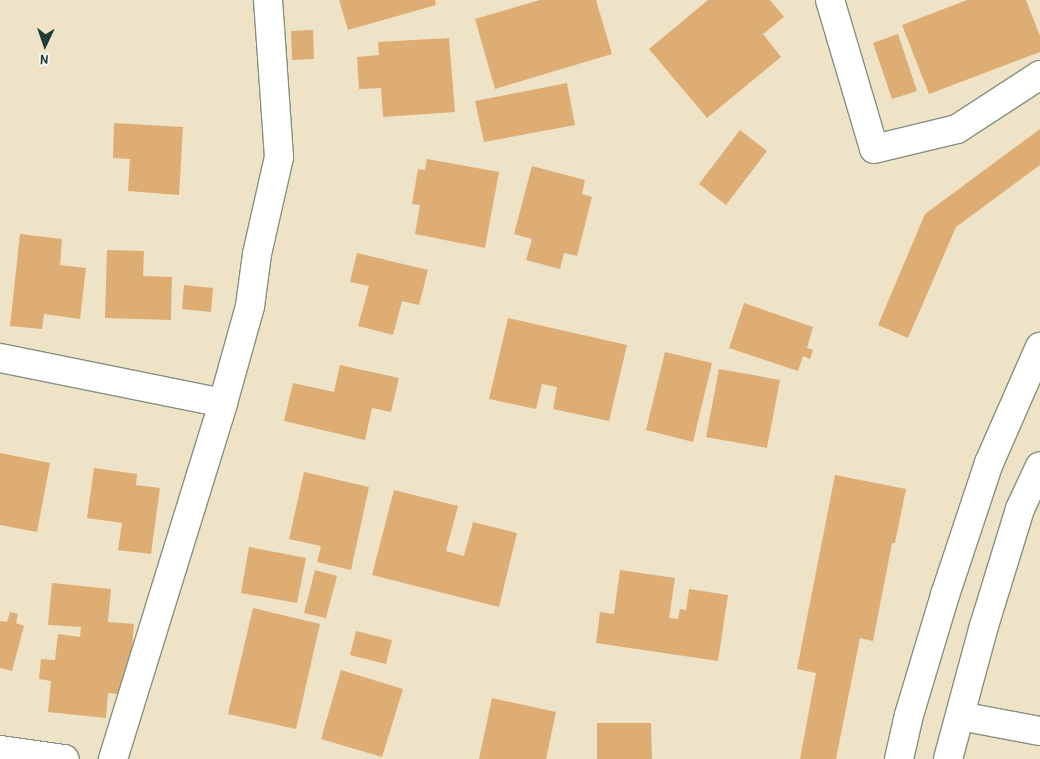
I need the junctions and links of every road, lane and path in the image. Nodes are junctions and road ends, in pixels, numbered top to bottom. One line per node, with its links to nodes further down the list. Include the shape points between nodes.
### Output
1 (268, 0): 6 (street, via 279,157 257,254 250,306)
2 (830, 0): 3 (street, via 874,149 956,129)
3 (1040, 75)
4 (1040, 347): 13 (street, via 989,463 945,595)
5 (0, 358): 6 (street)
6 (223, 403): 12 (street)
7 (1040, 466): 8 (street, via 1020,509)
8 (960, 716): 9 (street); 14 (street)
9 (1040, 731)
10 (0, 750): 11 (street)
11 (64, 759)
12 (113, 759)
13 (899, 759)
14 (948, 759)

